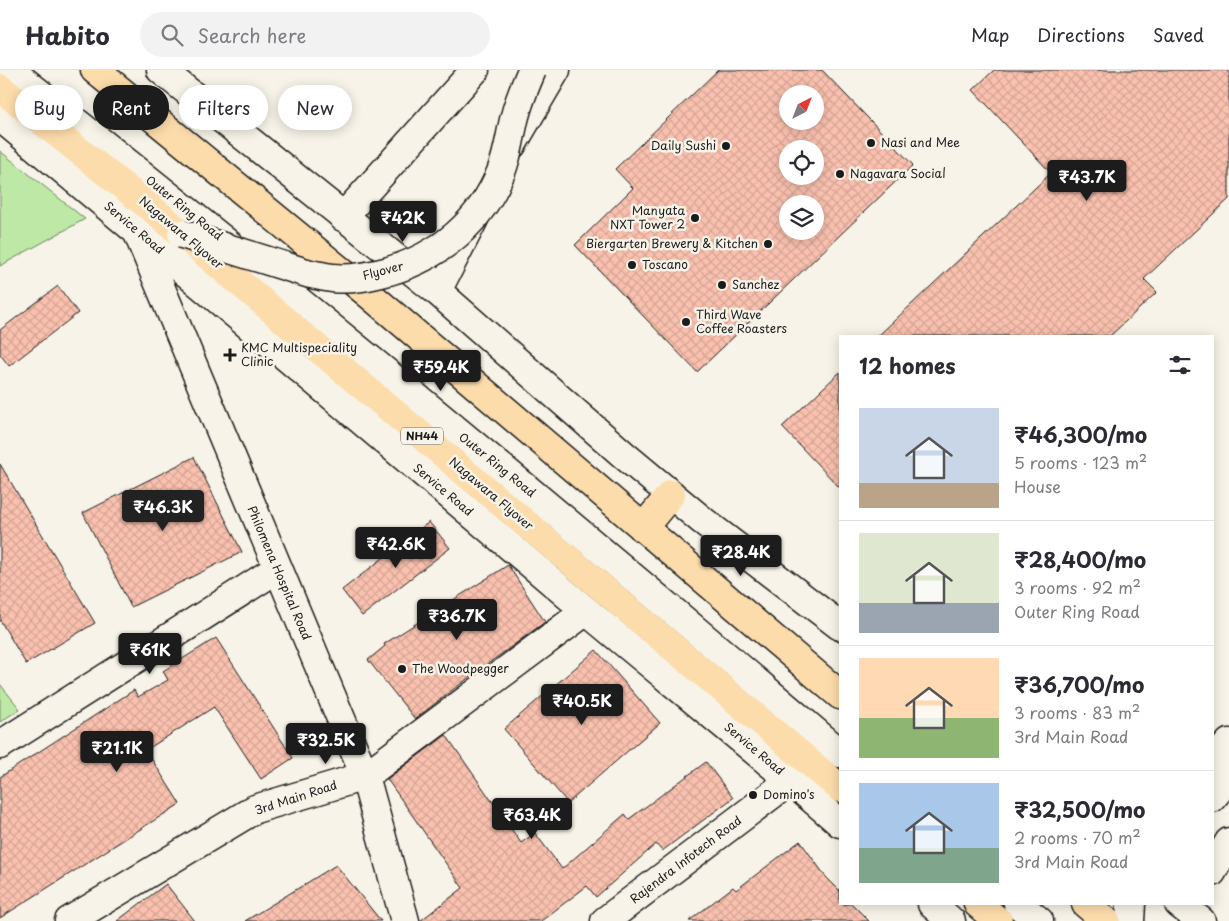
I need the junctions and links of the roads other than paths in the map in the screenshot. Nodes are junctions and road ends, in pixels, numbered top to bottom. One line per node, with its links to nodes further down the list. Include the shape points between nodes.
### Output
1 (10, 70): 21 (street, Outer Ring Road / NH44, via 198,219 647,588)
2 (95, 70): 14 (highway, via 371,296)
3 (161, 70): 9 (street)
4 (475, 70): 9 (street)
5 (532, 70): 11 (street, Flyover, bridge, via 520,101 502,170 491,194 460,233 418,261 374,275 332,278)
6 (556, 70): 12 (street, via 522,125)
7 (0, 88): 11 (highway, Nagawara Flyover / NH44)
8 (0, 117): 10 (street, Service Road)
9 (343, 217): 12 (street)
10 (137, 230): 15 (street, Philomena Hospital Road); 16 (street, Service Road)
11 (182, 234): 26 (highway, Nagawara Flyover / NH44)
12 (437, 291): 13 (street)
13 (671, 494): 14 (highway); 17 (street)
14 (643, 528): 18 (highway)
15 (277, 569): 20 (street); 23 (street, Philomena Hospital Road)
16 (586, 611): 23 (street, 3rd Main Road); 25 (street, Service Road)
17 (839, 625)
18 (839, 694)
19 (1229, 743): 22 (street)
20 (0, 745)
21 (839, 752)
22 (1214, 761)
23 (365, 776): 36 (street, 3rd Main Road, via 254,809); 37 (street, Philomena Hospital Road)
24 (1229, 778): 27 (street)
25 (791, 780): 28 (street, Service Road); 38 (street, Rajendra Infotech Road)
26 (839, 787)
27 (1214, 796)
28 (839, 822)
29 (1229, 842): 30 (street)
30 (1214, 868)
31 (933, 905): 39 (street)
32 (979, 905): 40 (highway)
33 (1019, 905): 41 (street)
34 (1087, 905): 42 (highway)
35 (1131, 905): 43 (street)
36 (69, 921)
37 (405, 921)
38 (605, 921)
39 (951, 921)
40 (998, 921)
41 (1039, 921)
42 (1106, 921)
43 (1130, 921)

